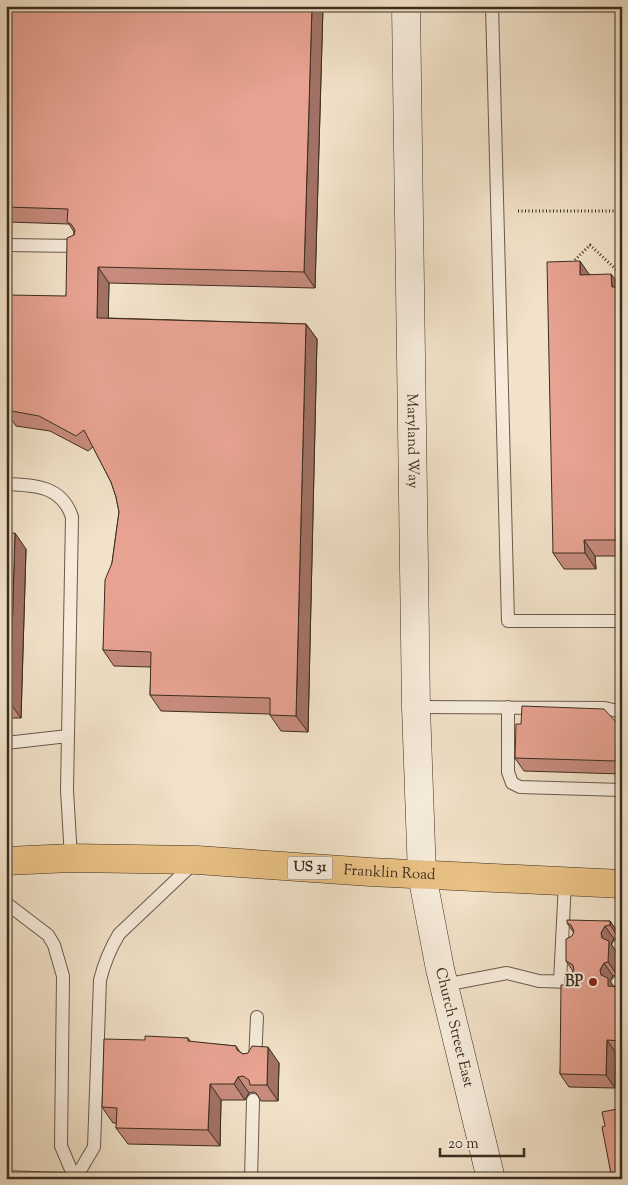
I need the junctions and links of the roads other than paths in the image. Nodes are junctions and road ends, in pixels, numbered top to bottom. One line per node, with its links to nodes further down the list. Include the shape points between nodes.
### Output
1 (406, 6): 7 (main road, Maryland Way)
2 (492, 6): 6 (lane, via 508,621)
3 (6, 245): 4 (lane)
4 (78, 246)
5 (6, 484): 10 (lane, via 34,485 52,490 65,501 72,517)
6 (622, 621)
7 (416, 707): 8 (lane); 16 (main road, Maryland Way)
8 (508, 707): 9 (lane, via 605,708); 12 (lane, via 508,772 512,783 520,787)
9 (622, 712)
10 (68, 736): 11 (lane); 13 (lane)
11 (6, 743)
12 (622, 790)
13 (71, 858): 14 (main road, Franklin Road / US 31); 15 (main road, Franklin Road / US 31)
14 (197, 860): 16 (main road, Franklin Road / US 31); 30 (lane, via 120,934 111,947 100,980 94,1147)
15 (6, 861)
16 (422, 874): 17 (main road, Franklin Road / US 31); 24 (main road, Church Street East)
17 (565, 882): 18 (main road, Franklin Road / US 31); 20 (lane)
18 (622, 884)
19 (6, 903): 30 (lane, via 48,935 63,976 61,1146)
20 (562, 943): 21 (lane); 22 (lane)
21 (576, 944)
22 (560, 982): 23 (lane); 24 (lane, via 506,973)
23 (575, 982)
24 (444, 985): 32 (main road, Church Street East)
25 (257, 1018): 26 (lane)
26 (254, 1062)
27 (253, 1100): 31 (lane)
28 (6, 1178): 29 (lane)
29 (61, 1179)
30 (75, 1179)
31 (251, 1179)
32 (491, 1179)

